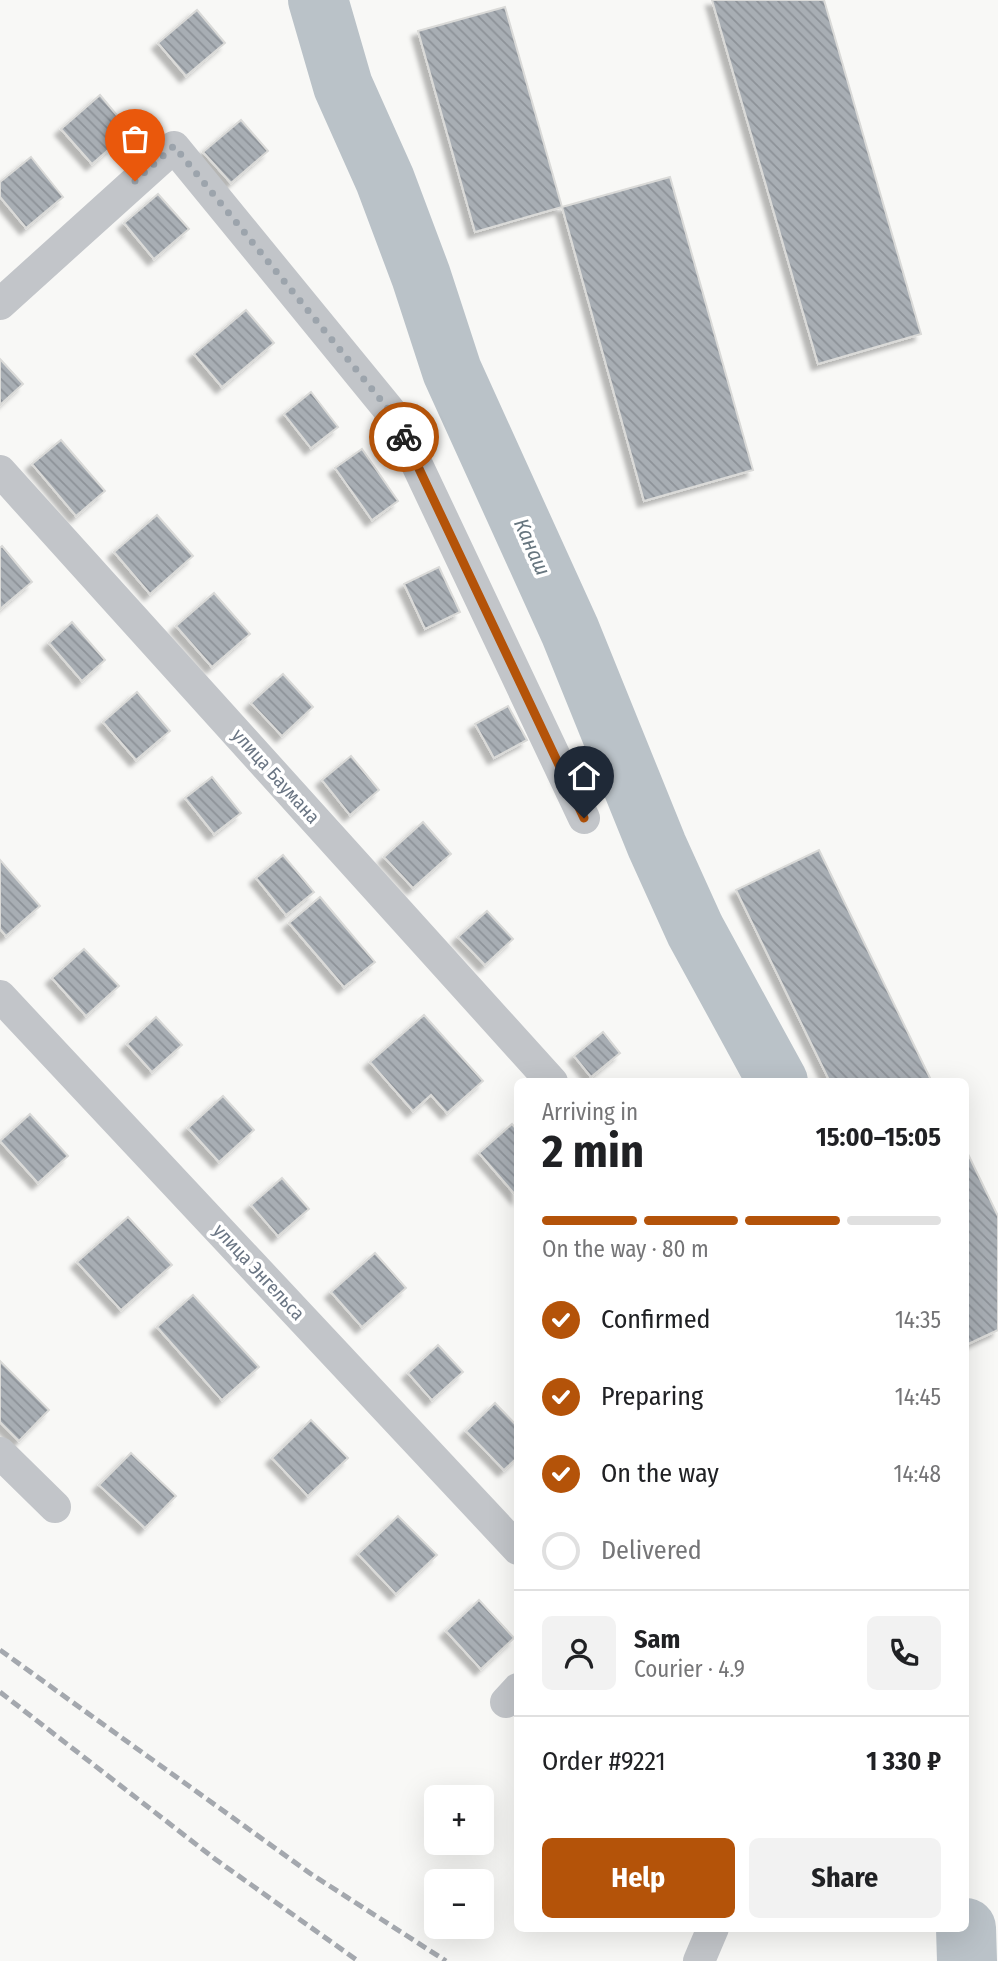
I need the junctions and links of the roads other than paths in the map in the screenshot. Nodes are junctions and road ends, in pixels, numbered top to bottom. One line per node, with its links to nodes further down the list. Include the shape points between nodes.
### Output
1 (0, 304): 3 (street, via 174,146 394,416)
2 (0, 471): 5 (street, улица Баумана)
3 (584, 818)
4 (0, 996): 8 (street, улица Энгельса)
5 (548, 1078)
6 (0, 1453): 7 (street)
7 (55, 1507)
8 (514, 1545)
9 (711, 1932): 10 (street)
10 (699, 1961)

